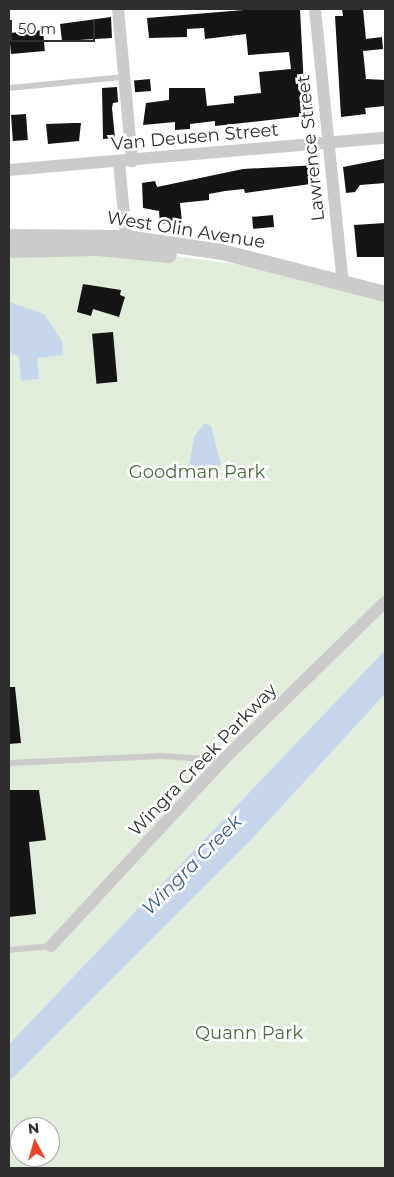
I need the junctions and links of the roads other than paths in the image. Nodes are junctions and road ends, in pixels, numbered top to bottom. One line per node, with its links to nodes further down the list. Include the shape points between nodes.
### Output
1 (118, 9): 3 (street)
2 (315, 9): 6 (street, Lawrence Street)
3 (124, 77): 4 (lane); 7 (street)
4 (9, 88)
5 (385, 138): 6 (street, Van Deusen Street)
6 (327, 143): 7 (street, Van Deusen Street); 13 (street, Lawrence Street)
7 (132, 161): 8 (street, Van Deusen Street)
8 (119, 162): 9 (street, Van Deusen Street); 11 (street)
9 (9, 170)
10 (9, 237): 11 (street, West Olin Avenue)
11 (126, 244): 12 (street, West Olin Avenue); 13 (street, West Olin Avenue)
12 (9, 250)
13 (343, 284): 14 (street, West Olin Avenue)
14 (385, 294)
15 (385, 602): 16 (street, Wingra Creek Parkway)
16 (223, 760): 17 (lane, via 161,756); 18 (street, Wingra Creek Parkway)
17 (9, 763)
18 (51, 946): 19 (lane)
19 (9, 950)

